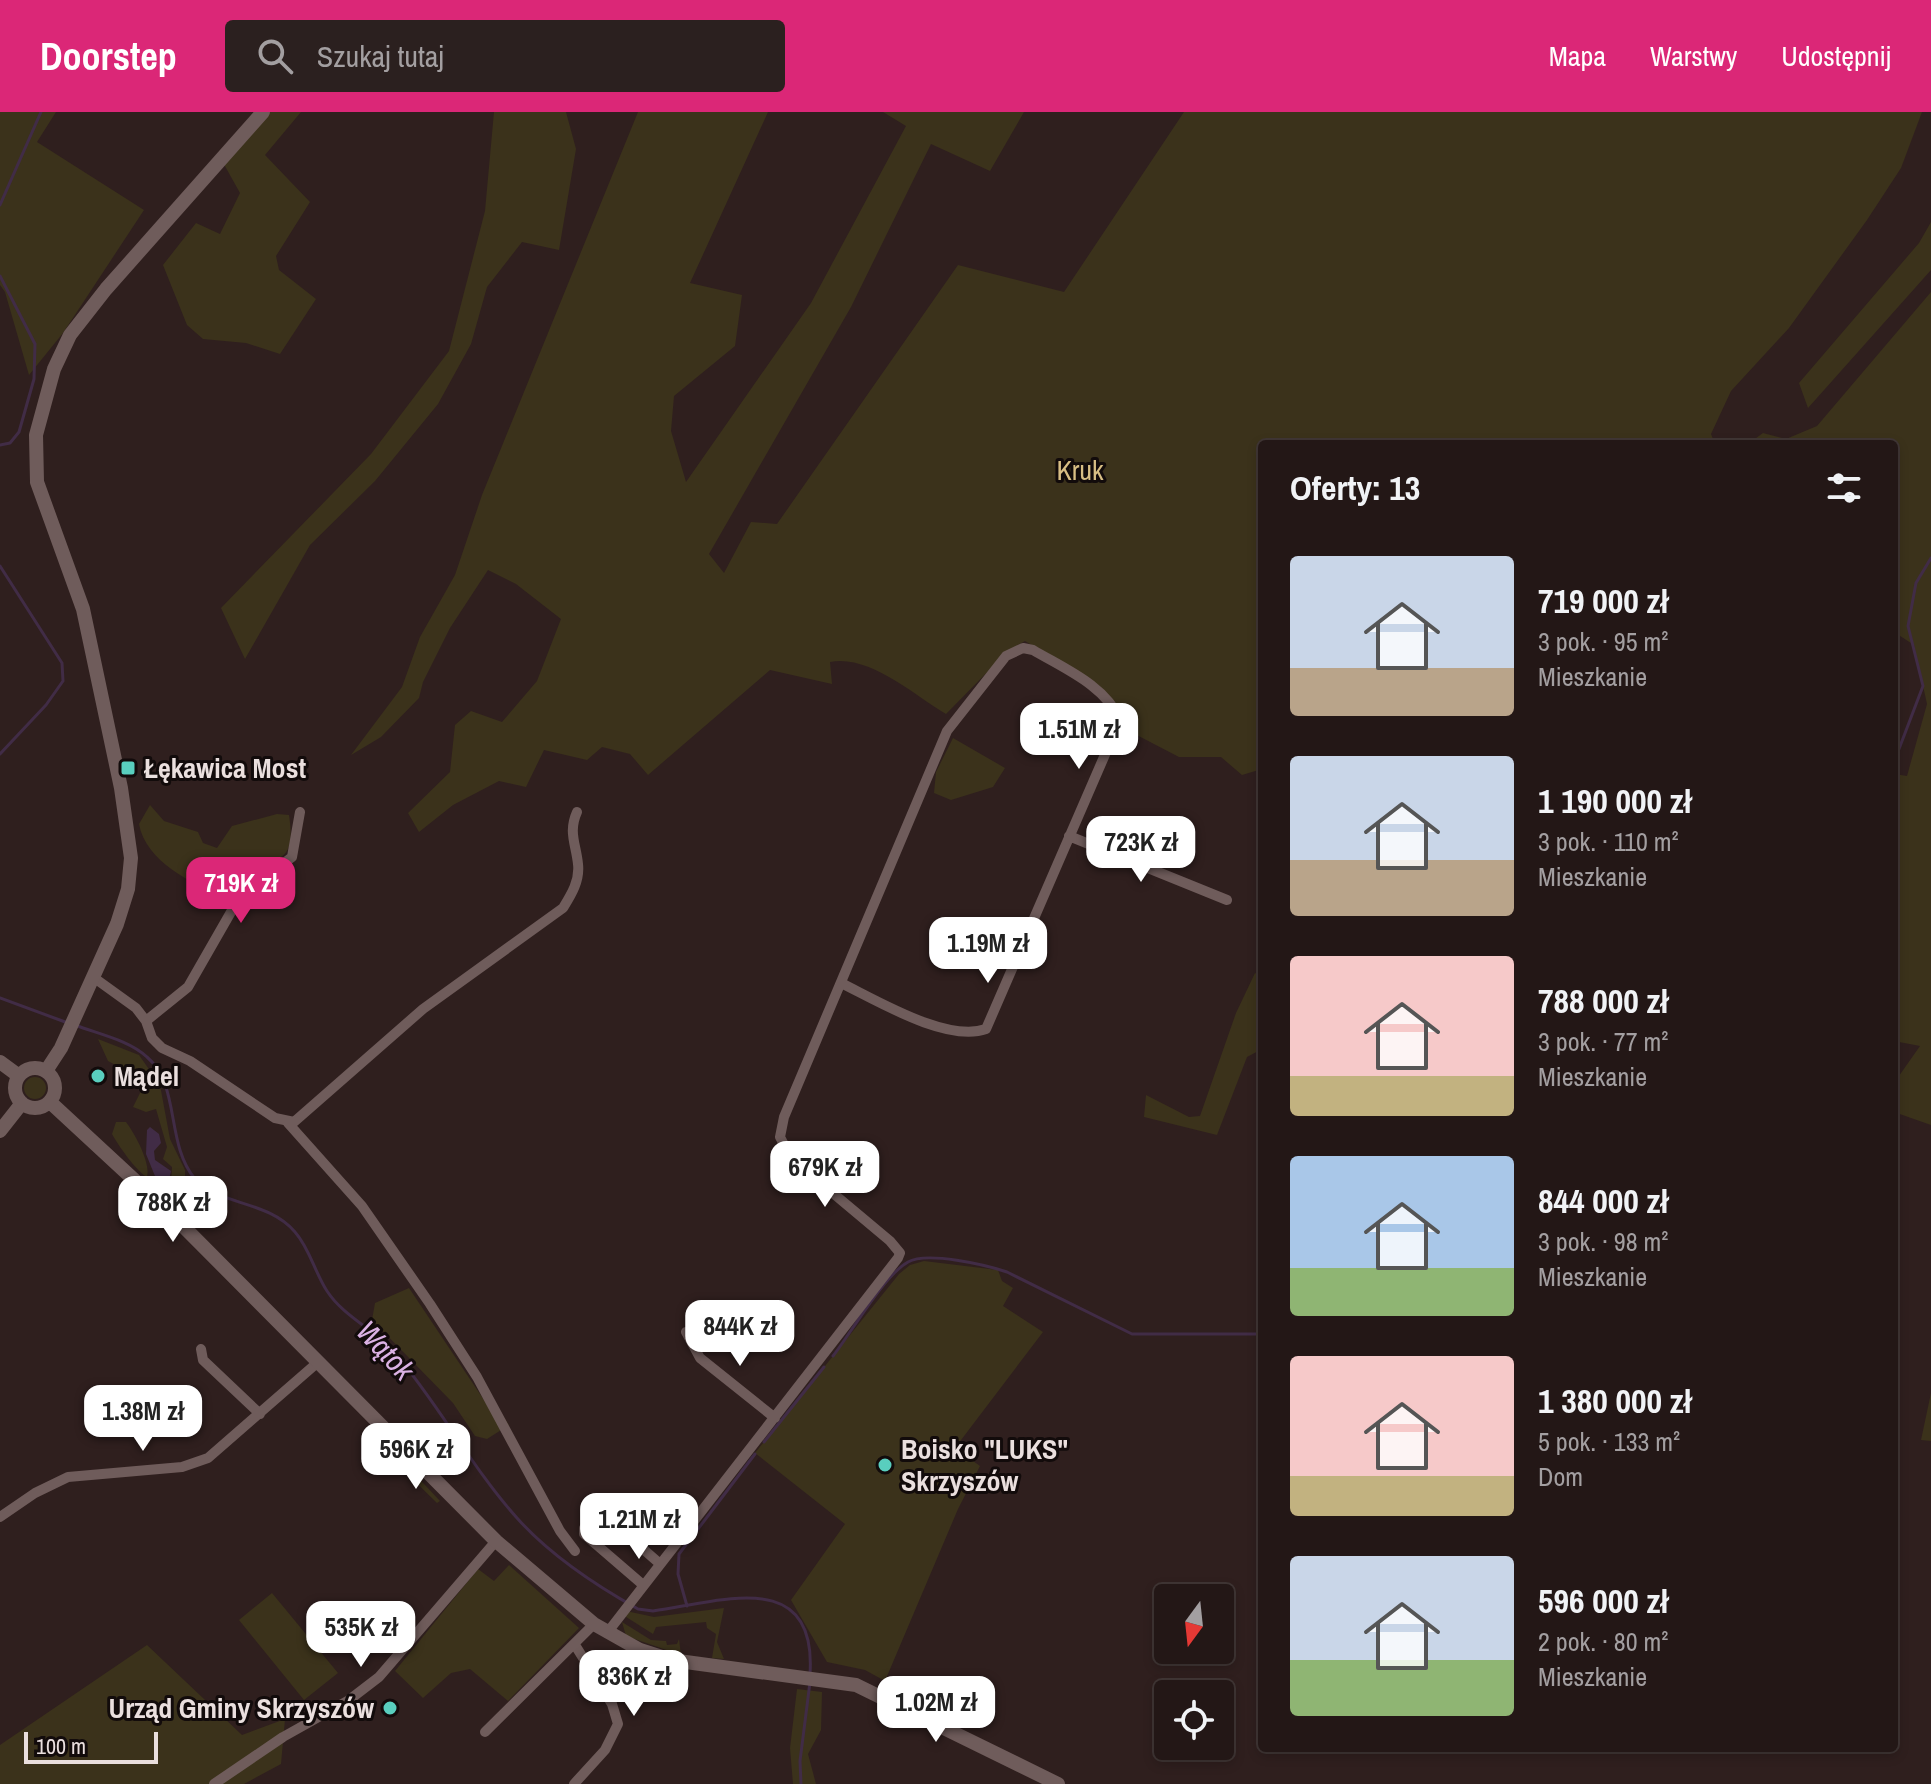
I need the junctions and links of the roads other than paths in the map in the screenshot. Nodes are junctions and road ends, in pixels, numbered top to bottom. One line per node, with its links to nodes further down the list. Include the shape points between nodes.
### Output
1 (263, 112): 6 (street, via 70,335 54,369 36,435 37,482 83,609 131,858 125,902)
2 (300, 812): 8 (street, via 292,857 239,898 188,987)
3 (577, 812): 14 (street, via 571,830 578,871 563,908 423,1009 298,1120)
4 (1069, 836): 5 (street); 7 (street, via 986,1029 923,1024); 7 (street, via 1120,720 1089,684 1033,650 1011,651 947,731)
5 (1227, 900)
6 (93, 977): 8 (street); 10 (street)
7 (841, 983): 20 (street, via 784,1117 780,1142 791,1158 900,1253)
8 (146, 1021): 14 (street, via 162,1048)
9 (0, 1062): 11 (street)
10 (46, 1071): 11 (street, via 29,1068); 12 (street, via 55,1082)
11 (19, 1076): 13 (street, via 15,1088)
12 (50, 1102): 13 (street, via 35,1108); 18 (street, via 171,1214)
13 (22, 1103): 15 (street)
14 (288, 1123): 23 (street, via 362,1206 430,1304)
15 (0, 1131)
16 (686, 1332): 20 (street, via 700,1358)
17 (201, 1349): 19 (street, via 203,1360)
18 (317, 1363): 19 (street); 22 (street)
19 (260, 1414): 21 (street, via 195,1464 68,1477)
20 (775, 1418): 24 (street)
21 (0, 1517)
22 (496, 1541): 26 (street); 29 (street, via 379,1677)
23 (575, 1551)
24 (659, 1563): 25 (street); 25 (street, via 602,1513 584,1528 589,1539)
25 (642, 1584): 26 (street)
26 (601, 1629): 27 (street); 31 (street, via 671,1660 823,1678 882,1695)
27 (575, 1645): 28 (street); 30 (street, via 612,1704 618,1724 605,1750)
28 (485, 1732)
29 (214, 1784)
30 (574, 1784)
31 (1058, 1784)

